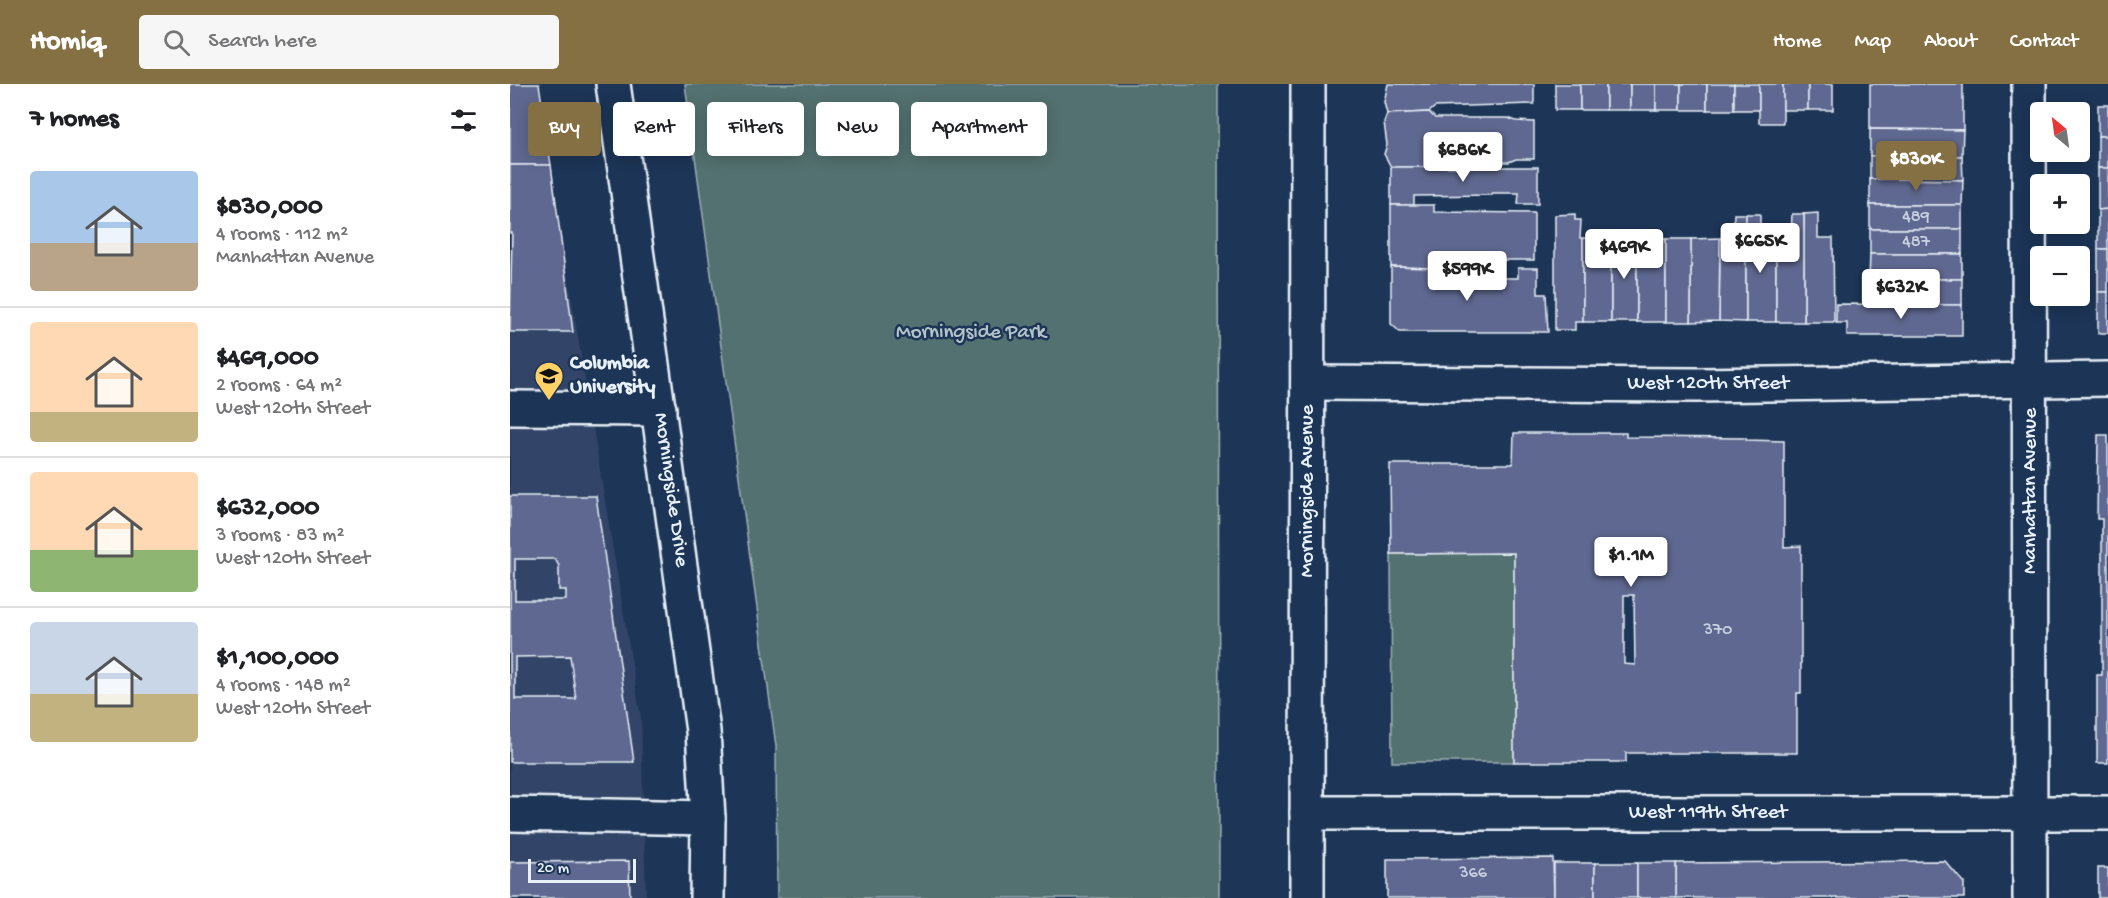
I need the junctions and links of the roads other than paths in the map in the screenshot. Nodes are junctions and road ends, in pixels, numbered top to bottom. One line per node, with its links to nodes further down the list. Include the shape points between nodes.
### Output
1 (613, 84): 8 (street, Morningside Drive)
2 (1308, 84): 6 (street, Morningside Avenue)
3 (2029, 84): 4 (street, Manhattan Avenue)
4 (2031, 379): 5 (street, West 120th Street); 6 (street, West 120th Street, via 1697,385); 10 (street, Manhattan Avenue)
5 (2108, 379)
6 (1308, 383): 9 (street, Morningside Avenue)
7 (510, 408): 8 (street)
8 (658, 409): 13 (street, Morningside Drive, via 703,731)
9 (1307, 813): 10 (street, West 119th Street); 15 (street, Morningside Avenue)
10 (2030, 813): 11 (street, West 119th Street); 16 (street, Manhattan Avenue)
11 (2108, 813)
12 (510, 814): 13 (street)
13 (708, 818): 14 (street, Morningside Drive)
14 (706, 898)
15 (1307, 898)
16 (2030, 898)

